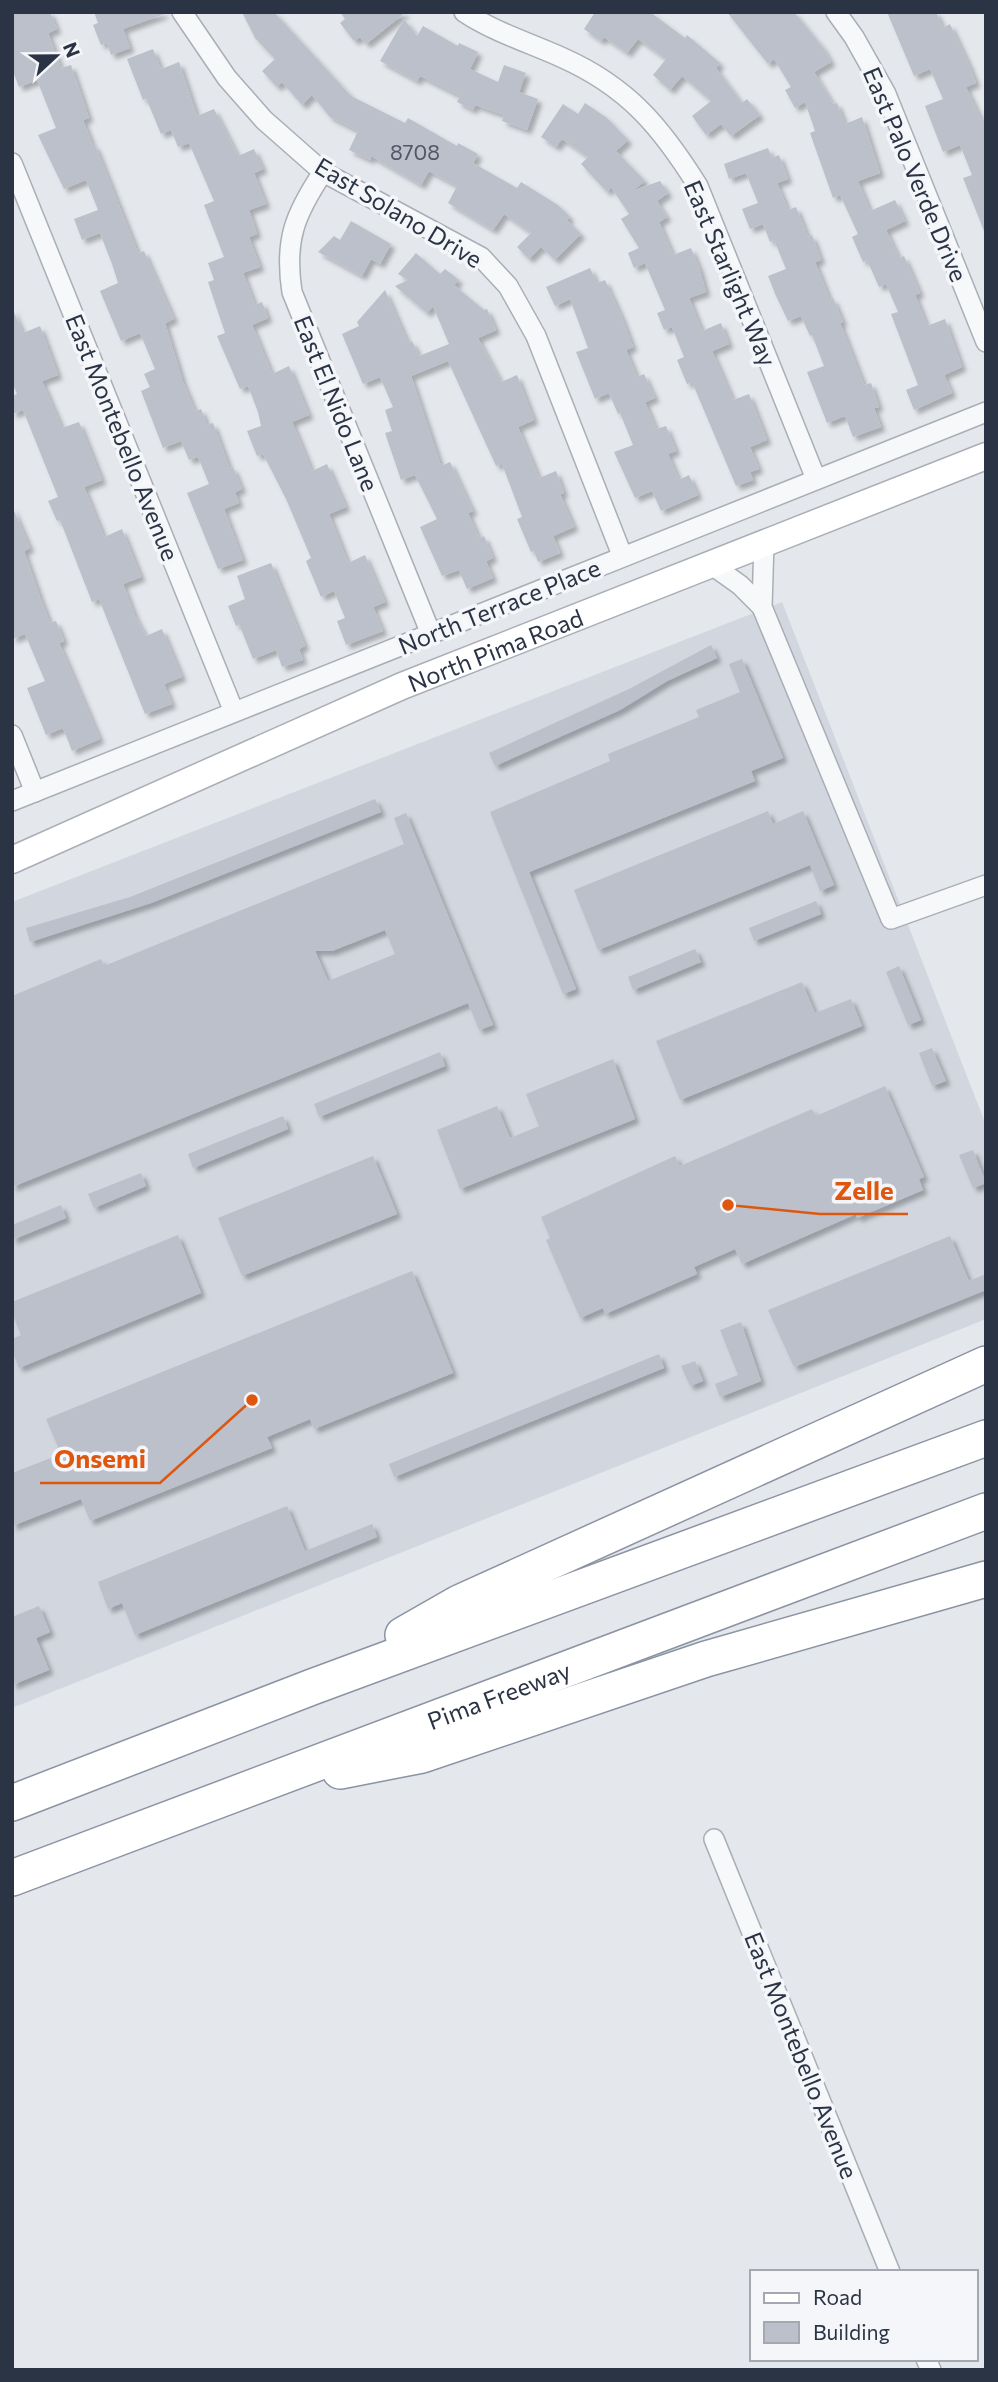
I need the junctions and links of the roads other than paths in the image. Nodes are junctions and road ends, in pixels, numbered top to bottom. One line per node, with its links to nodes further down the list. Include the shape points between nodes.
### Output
1 (183, 12): 5 (street, East Solano Drive, via 227,78 264,120)
2 (464, 12): 9 (street, East Starlight Way, via 604,79 645,112 673,146 698,186)
3 (836, 12): 6 (street, East Palo Verde Drive, via 886,94)
4 (12, 163): 15 (street, East Montebello Avenue)
5 (323, 172): 11 (street, East Solano Drive, via 481,257 508,286 536,337); 14 (street, East El Nido Lane, via 298,213 290,239 292,292)
6 (986, 342)
7 (986, 412): 9 (street, North Terrace Place)
8 (986, 456): 10 (main road, North Pima Road)
9 (816, 479): 11 (street, North Terrace Place)
10 (764, 542): 12 (main road, North Pima Road); 13 (street)
11 (622, 555): 14 (street, North Terrace Place)
12 (709, 563): 13 (street); 19 (main road, North Pima Road, via 402,686)
13 (762, 607): 20 (street, via 891,919)
14 (431, 634): 15 (street, North Terrace Place)
15 (234, 712): 17 (street, North Terrace Place)
16 (12, 735): 17 (street)
17 (35, 792): 18 (street, North Terrace Place)
18 (12, 801)
19 (12, 860)
20 (986, 885)
21 (986, 1364): 25 (highway, via 459,1603)
22 (986, 1438): 25 (highway)
23 (986, 1511): 26 (highway, Pima Freeway)
24 (986, 1579): 26 (highway, via 681,1667 422,1755)
25 (312, 1687): 27 (highway)
26 (237, 1792): 29 (highway, Pima Freeway)
27 (12, 1803)
28 (713, 1839): 30 (street, East Montebello Avenue)
29 (12, 1878)
30 (889, 2270)

